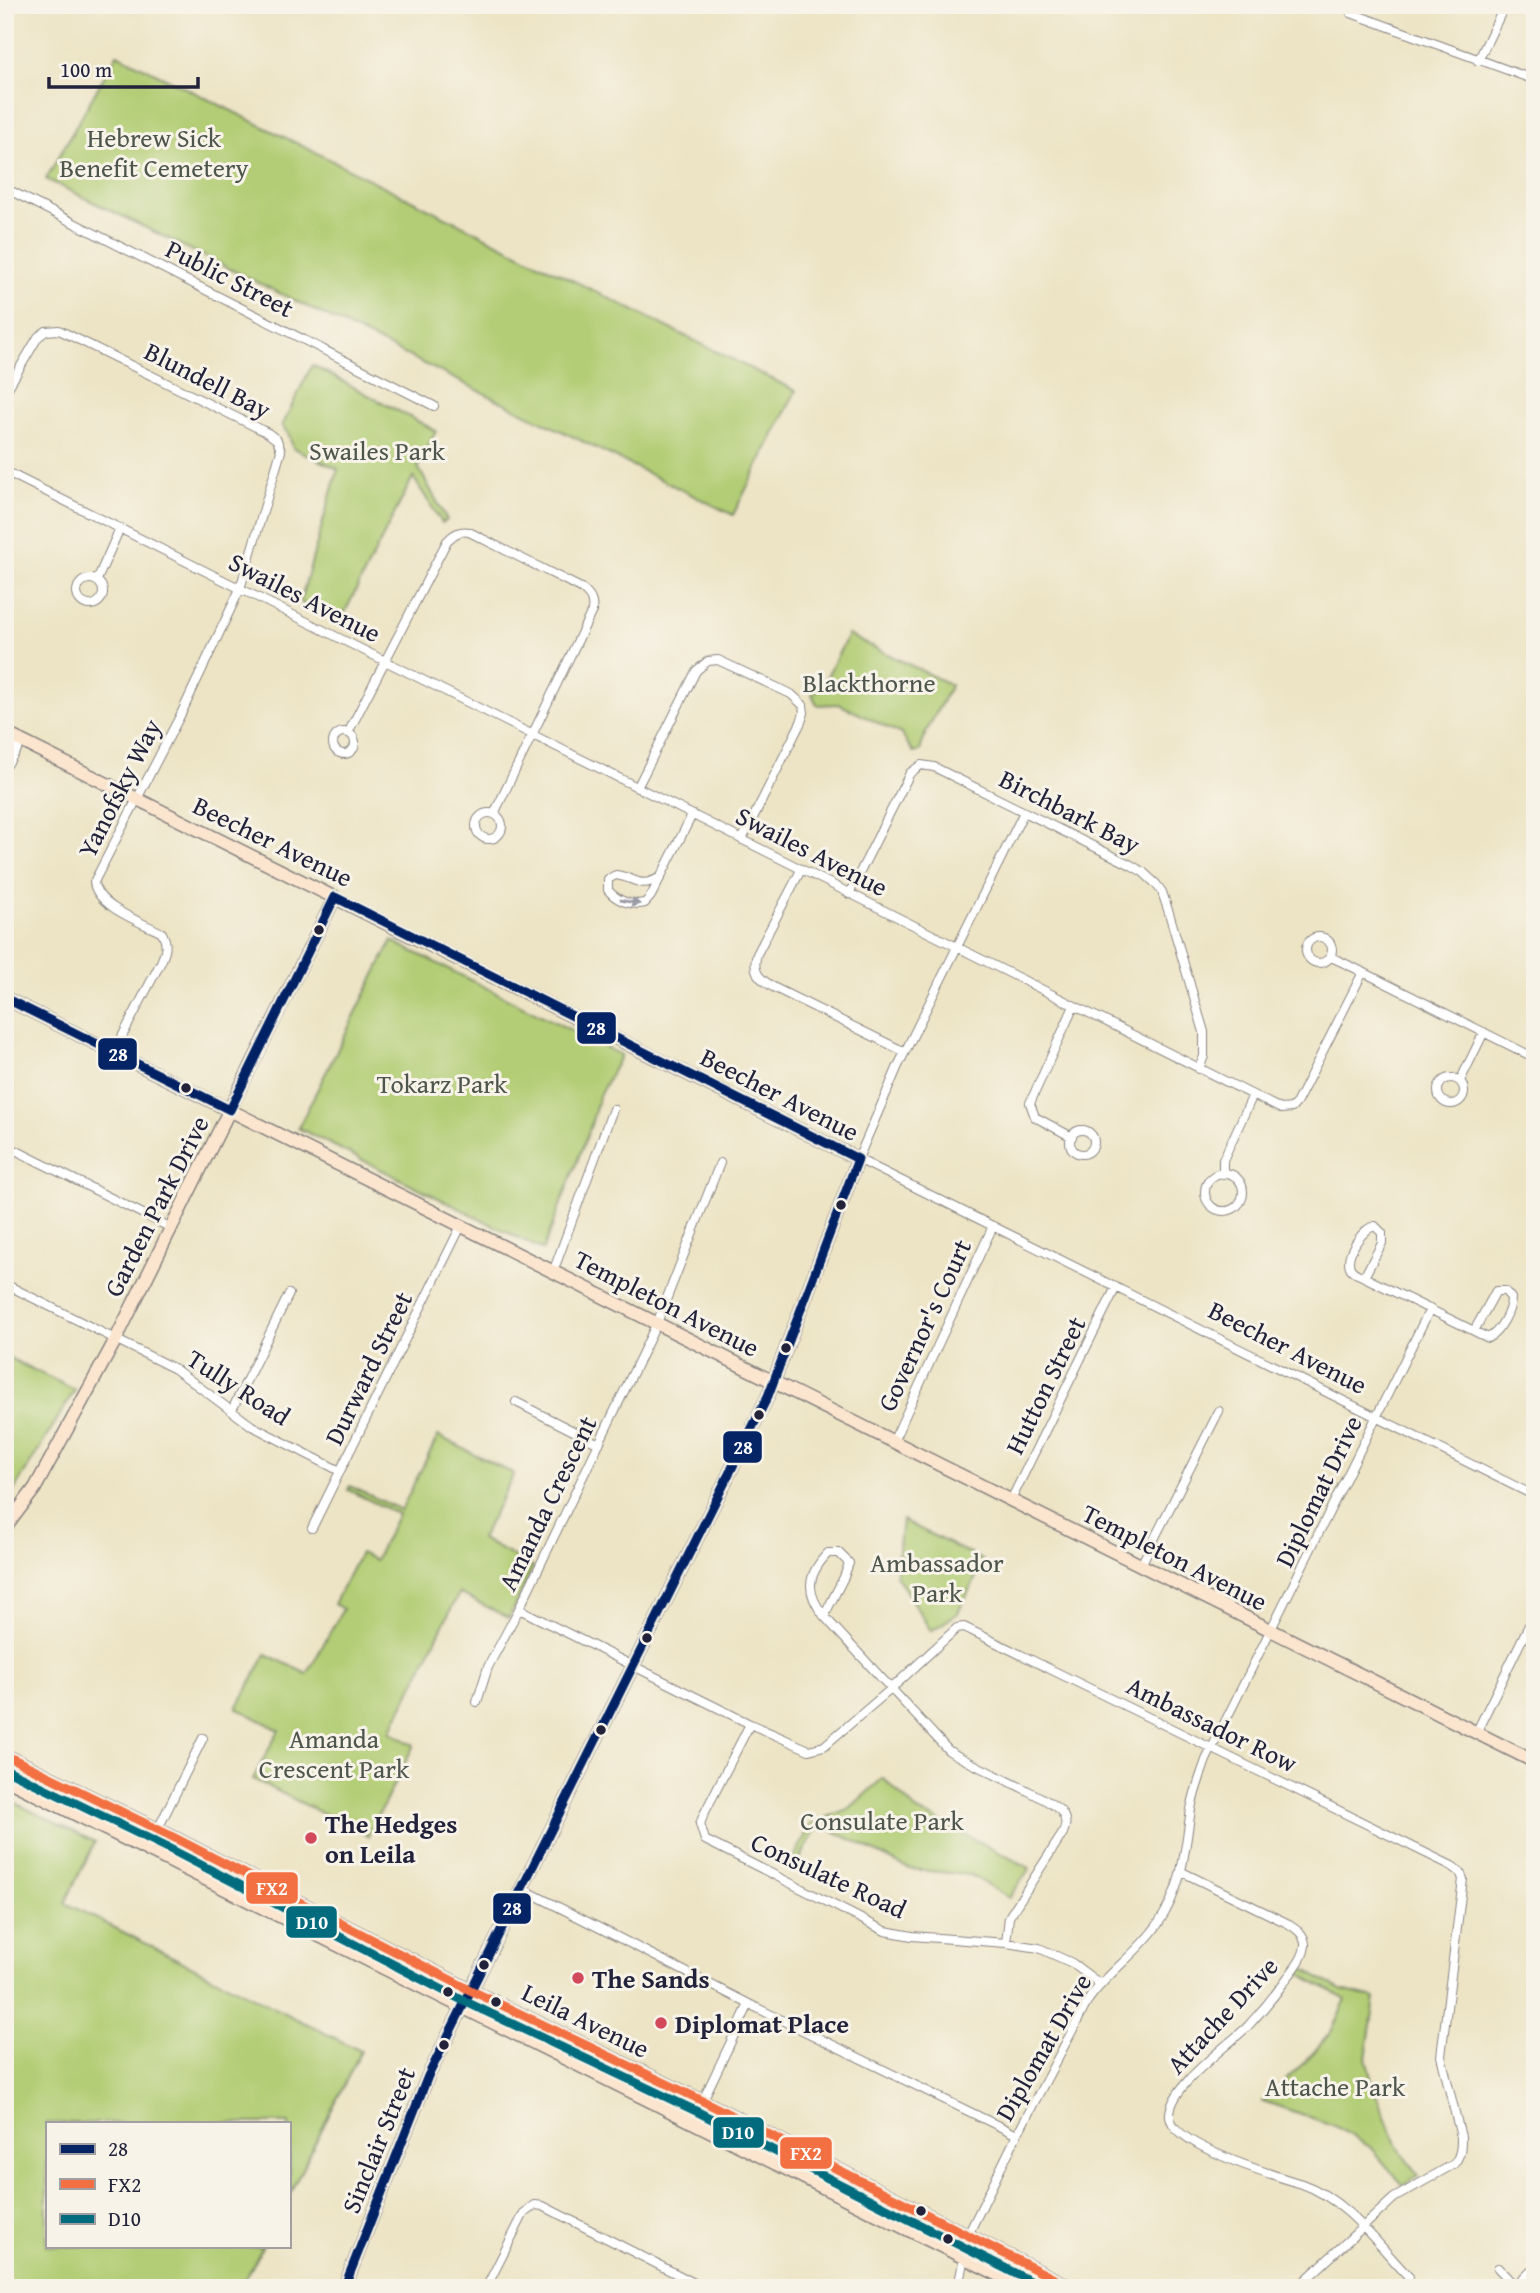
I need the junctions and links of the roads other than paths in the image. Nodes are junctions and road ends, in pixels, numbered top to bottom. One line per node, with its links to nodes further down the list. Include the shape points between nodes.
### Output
1 (1355, 5): 3 (street, via 1351,13)
2 (1505, 5): 3 (street)
3 (1478, 61): 4 (street)
4 (1535, 80)
5 (5, 188): 7 (street, Public Street)
6 (5, 393): 11 (street, Blundell Bay, via 38,337 59,330 274,437 280,444 280,458)
7 (435, 405)
8 (5, 471): 9 (street, Swailes Avenue)
9 (120, 528): 10 (street); 11 (street, Swailes Avenue)
10 (97, 580)
11 (240, 589): 12 (street, Swailes Avenue); 19 (street, Yanofsky Way)
12 (386, 661): 14 (street); 15 (street, Swailes Avenue); 15 (street, via 447,541 463,531 581,588 590,595 592,611)
13 (5, 733): 16 (street, Beecher Avenue)
14 (348, 733)
15 (532, 735): 18 (street, Swailes Avenue); 21 (street)
16 (22, 741): 17 (street); 19 (street, Beecher Avenue)
17 (5, 768)
18 (637, 788): 22 (street, Swailes Avenue); 23 (street, via 701,665 725,662 791,694 803,705 802,722)
19 (138, 799): 27 (street, Beecher Avenue); 34 (street, Yanofsky Way, via 94,881 95,891 102,900 162,933 166,952)
20 (1024, 811): 26 (street, Birchbark Bay, via 921,765 910,774); 28 (street, Sinclair Street); 37 (street, Birchbark Bay, via 1143,872 1161,891 1204,1032)
21 (494, 814)
22 (692, 815): 23 (street, Swailes Avenue); 25 (street)
23 (742, 840): 24 (street, Swailes Avenue)
24 (801, 870): 26 (street, Swailes Avenue); 35 (street, via 757,954 757,975)
25 (659, 878): 25 (street, one-way to 25, via 648,884 616,875 608,879 608,890 623,902 637,905 645,903)
26 (849, 894): 28 (street, Swailes Avenue)
27 (335, 897): 41 (street, Garden Park Drive); 44 (street, Beecher Avenue)
28 (957, 948): 32 (street, Swailes Avenue); 35 (street, Sinclair Street)
29 (1331, 957): 30 (street)
30 (1363, 972): 33 (street); 39 (street, Swailes Avenue, via 1292,1108 1281,1109)
31 (5, 998): 34 (street, Templeton Avenue)
32 (1074, 1006): 37 (street, Swailes Avenue); 42 (street, via 1030,1103 1035,1117)
33 (1484, 1032): 36 (street); 38 (street)
34 (114, 1052): 41 (street, Templeton Avenue)
35 (905, 1052): 44 (street, Sinclair Street)
36 (1535, 1058)
37 (1199, 1069): 39 (street, Swailes Avenue)
38 (1460, 1081)
39 (1253, 1095): 46 (street, via 1223,1160)
40 (613, 1109): 50 (street)
41 (230, 1110): 47 (street, Templeton Avenue); 49 (street, Garden Park Drive)
42 (1072, 1137)
43 (5, 1145): 49 (street)
44 (858, 1158): 48 (street, Beecher Avenue); 59 (street, Sinclair Street)
45 (720, 1163): 56 (street, Amanda Crescent)
46 (1223, 1174): 46 (street, via 1208,1181 1205,1194 1210,1205 1221,1211 1236,1207 1243,1194 1235,1177)
47 (461, 1226): 50 (street, Templeton Avenue); 66 (street, Durward Street)
48 (993, 1226): 53 (street, Beecher Avenue); 64 (street, Governor's Court)
49 (171, 1228): 58 (street, Garden Park Drive)
50 (553, 1272): 56 (street, Templeton Avenue)
51 (1364, 1277): 51 (street, via 1382,1243 1382,1233 1375,1226 1362,1234 1349,1262 1354,1272); 55 (street)
52 (5, 1284): 58 (street, Tully Road)
53 (1116, 1287): 63 (street, Beecher Avenue); 68 (street, Hutton Street)
54 (289, 1294): 61 (street)
55 (1430, 1309): 57 (street); 63 (street, Diplomat Drive)
56 (657, 1323): 59 (street, Templeton Avenue); 65 (street, Amanda Crescent)
57 (1474, 1331): 57 (street, via 1488,1338 1497,1332 1511,1304 1505,1291 1492,1295)
58 (116, 1339): 61 (street, Tully Road, via 175,1369); 69 (street, Garden Park Drive, via 35,1488)
59 (774, 1382): 64 (street, Templeton Avenue); 76 (street, Sinclair Street)
60 (516, 1402): 65 (street)
61 (232, 1410): 66 (street, Tully Road, via 252,1426)
62 (1219, 1411): 71 (street)
63 (1377, 1418): 67 (street, Beecher Avenue); 75 (street, Diplomat Drive)
64 (893, 1441): 68 (street, Templeton Avenue)
65 (598, 1444): 72 (street, Amanda Crescent)
66 (340, 1471): 70 (street, Durward Street)
67 (1535, 1496)
68 (1011, 1500): 71 (street, Templeton Avenue)
69 (5, 1528)
70 (312, 1528)
71 (1141, 1565): 75 (street, Templeton Avenue)
72 (519, 1609): 76 (street, Ambassador Row); 78 (street, Amanda Crescent, via 488,1667)
73 (824, 1616): 73 (street, via 811,1600 810,1584 828,1553 839,1553 849,1563); 77 (street)
74 (1535, 1628): 80 (street, via 1529,1625)
75 (1272, 1631): 80 (street, Templeton Avenue); 82 (street, Diplomat Drive)
76 (633, 1665): 79 (street, Ambassador Row); 89 (street, Sinclair Street)
77 (891, 1689): 79 (street, Ambassador Row, via 816,1749 802,1748); 82 (street, Ambassador Row, via 957,1628 964,1627); 90 (street, via 962,1761 1050,1803 1063,1814 1063,1833 1009,1917)
78 (477, 1702)
79 (750, 1724): 90 (street, Consulate Road, via 700,1824 705,1840 886,1931)
80 (1476, 1733): 84 (street, Templeton Avenue)
81 (203, 1738): 86 (street)
82 (1212, 1747): 88 (street, Diplomat Drive, via 1196,1787); 98 (street, Ambassador Row, via 1452,1866 1463,1879 1441,2056 1461,2137 1459,2158 1394,2198)
83 (5, 1755): 86 (street, Leila Avenue)
84 (1535, 1762)
85 (5, 1779): 87 (street, Leila Avenue)
86 (158, 1829): 87 (street); 92 (street, Leila Avenue)
87 (147, 1851): 94 (street, Leila Avenue)
88 (1182, 1872): 91 (street, Diplomat Drive, via 1158,1924); 98 (street, Attache Drive, via 1289,1924 1305,1943 1297,1964 1268,2005 1181,2089 1171,2104 1172,2125 1186,2137 1253,2169 1313,2189 1335,2202)
89 (521, 1888): 92 (street, Sinclair Street); 93 (street)
90 (1006, 1943): 91 (street, Consulate Road, via 1053,1953)
91 (1100, 1984): 97 (street, Diplomat Drive)
92 (470, 1990): 94 (street, Sinclair Street); 95 (street, Leila Avenue)
93 (749, 2004): 95 (street); 97 (street)
94 (462, 2007): 96 (street, Leila Avenue); 105 (street, Sinclair Street, via 428,2076)
95 (703, 2101): 96 (street); 99 (street, Leila Avenue)
96 (692, 2123): 100 (street, Leila Avenue)
97 (1017, 2135): 99 (street, Diplomat Drive)
98 (1362, 2228): 103 (street); 111 (street, Ambassador Row)
99 (968, 2235): 100 (street, Diplomat Drive); 110 (street, Leila Avenue)
100 (964, 2257): 108 (street, Diplomat Drive); 109 (street, Leila Avenue)
101 (1535, 2266): 104 (street)
102 (1498, 2267): 104 (street)
103 (1409, 2277)
104 (1514, 2287)
105 (344, 2288)
106 (486, 2288): 107 (street, via 524,2213 535,2205)
107 (704, 2288)
108 (958, 2288)
109 (1025, 2288)
110 (1072, 2288)
111 (1297, 2288)

